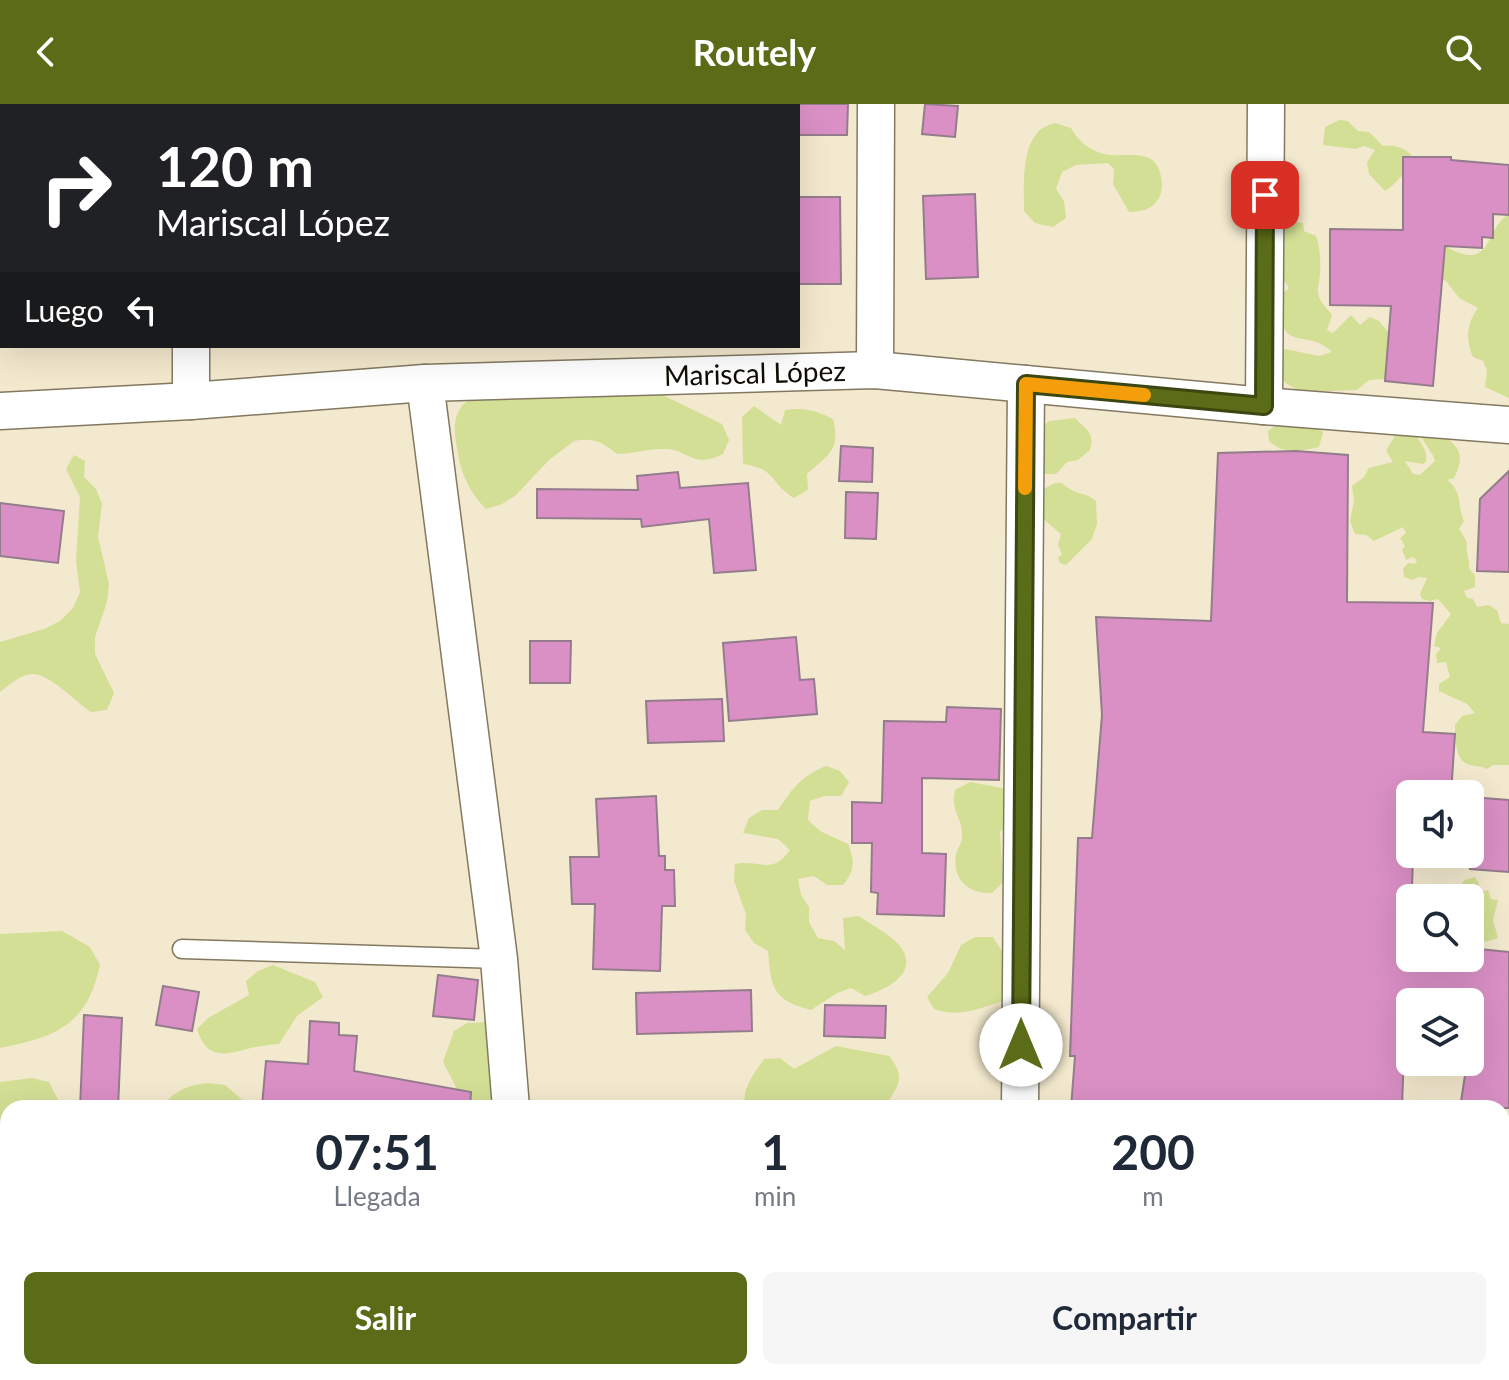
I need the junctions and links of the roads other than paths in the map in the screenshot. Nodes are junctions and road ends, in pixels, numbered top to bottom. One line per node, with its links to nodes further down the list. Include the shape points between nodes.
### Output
1 (876, 104): 4 (street)
2 (1266, 104): 8 (street)
3 (191, 348): 7 (street)
4 (875, 370): 5 (street, Mariscal López); 6 (street, Mariscal López)
5 (425, 383): 7 (street, Mariscal López); 12 (street)
6 (1026, 384): 8 (street, Mariscal López); 14 (street)
7 (191, 401): 9 (street, Mariscal López)
8 (1264, 406): 10 (street, Mariscal López)
9 (0, 411)
10 (1509, 425)
11 (182, 949): 12 (lane)
12 (499, 959): 13 (street)
13 (510, 1100)
14 (1020, 1100)

